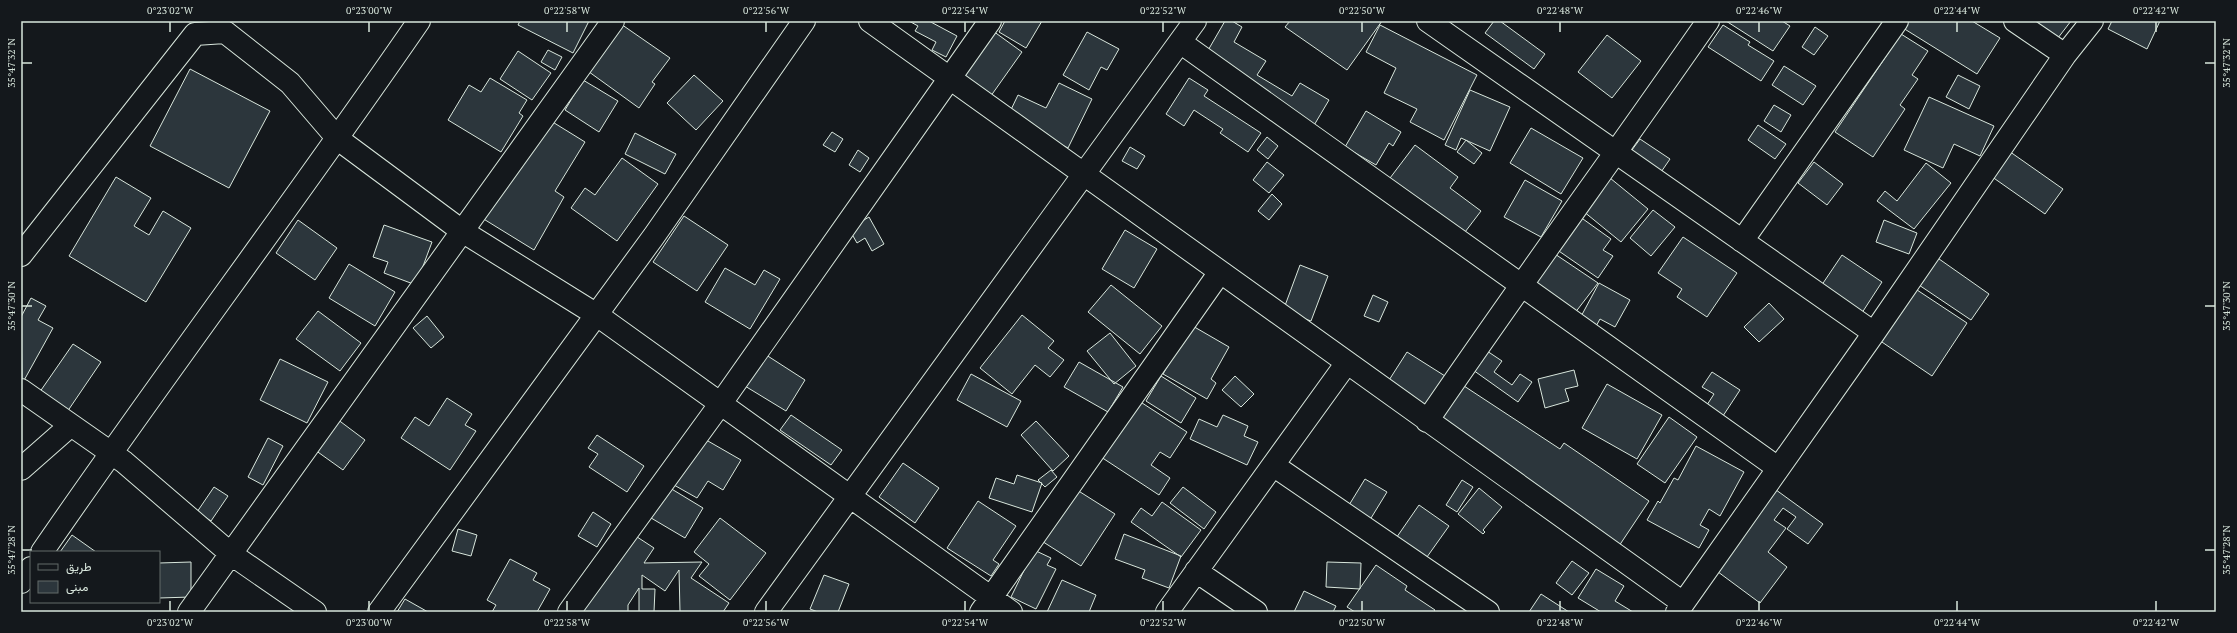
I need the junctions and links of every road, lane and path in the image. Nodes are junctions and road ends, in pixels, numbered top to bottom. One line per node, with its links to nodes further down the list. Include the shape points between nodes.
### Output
1 (420, 21): 15 (street)
2 (613, 21): 18 (street)
3 (804, 21): 23 (street)
4 (870, 21): 14 (street)
5 (990, 21): 14 (street)
6 (1195, 21): 12 (street)
7 (1428, 21): 16 (street)
8 (1708, 21): 16 (street)
9 (1897, 21): 19 (street)
10 (2015, 21): 13 (street)
11 (2092, 21): 13 (street)
12 (1180, 42): 17 (street); 22 (street)
13 (2065, 55): 24 (street)
14 (950, 78): 17 (street); 27 (street)
15 (338, 139): 18 (street); 20 (street, via 290,83 225,32 195,34); 30 (street)
16 (1616, 153): 19 (street); 22 (street)
17 (1085, 172): 21 (street); 34 (street)
18 (462, 231): 23 (street); 36 (street)
19 (1742, 241): 24 (street)
20 (21, 255)
21 (1220, 272): 25 (street); 40 (street)
22 (1520, 284): 28 (street); 32 (street)
23 (597, 315): 27 (street); 44 (street)
24 (1874, 333): 32 (street)
25 (1346, 364): 28 (street); 31 (street)
26 (21, 390): 29 (street)
27 (721, 403): 34 (street); 45 (street)
28 (1427, 421): 41 (street)
29 (71, 425): 30 (street); 33 (street)
30 (111, 452): 35 (street); 36 (street)
31 (1273, 465): 38 (street); 50 (street)
32 (1778, 468): 41 (street)
33 (21, 469)
34 (850, 496): 40 (street); 46 (street)
35 (43, 551)
36 (231, 554): 42 (street); 43 (street)
37 (30, 569): 39 (street)
38 (1196, 571): 48 (street); 49 (street)
39 (21, 582)
40 (986, 605): 47 (street)
41 (1680, 608)
42 (189, 612)
43 (315, 612)
44 (379, 612)
45 (569, 612)
46 (766, 612)
47 (1011, 612)
48 (1167, 612)
49 (1256, 612)
50 (1488, 612)

